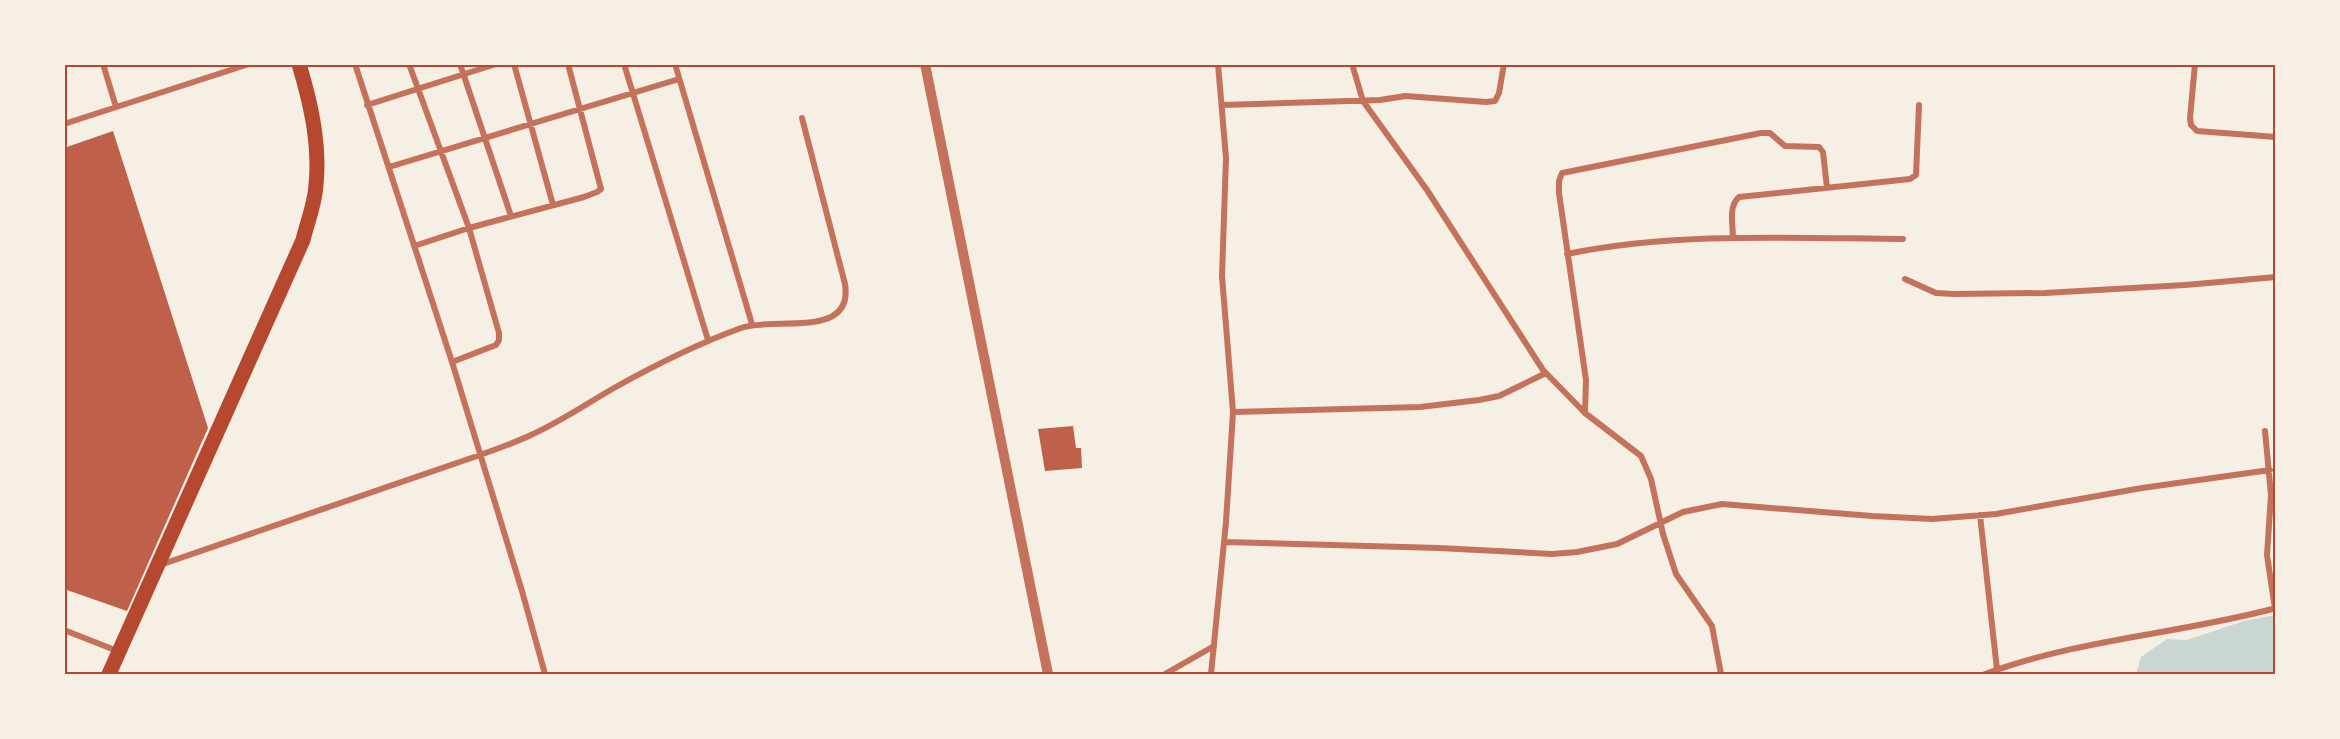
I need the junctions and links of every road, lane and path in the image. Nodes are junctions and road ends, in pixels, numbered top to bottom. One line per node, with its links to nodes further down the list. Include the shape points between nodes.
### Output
1 (104, 64): 25 (street)
2 (249, 64): 25 (street)
3 (299, 64): 56 (main road, via 317,157 316,187 303,240)
4 (355, 64): 22 (street)
5 (409, 64): 19 (street)
6 (460, 64): 17 (street)
7 (496, 64): 17 (street)
8 (514, 64): 29 (street)
9 (568, 64): 26 (street)
10 (624, 64): 20 (street)
11 (675, 64): 18 (street)
12 (925, 64): 65 (street)
13 (1218, 64): 23 (street)
14 (1352, 64): 21 (street)
15 (1504, 64): 21 (street, via 1500,93 1494,101 1405,96)
16 (2195, 64): 30 (street, via 2190,118 2197,131)
17 (464, 75): 19 (street); 31 (street)
18 (679, 79): 20 (street); 44 (street)
19 (417, 90): 22 (street); 32 (street)
20 (633, 93): 26 (street); 45 (street)
21 (1363, 101): 23 (street); 47 (street, via 1427,190)
22 (368, 105): 33 (street)
23 (1222, 105): 48 (street, via 1226,158 1222,276)
24 (1919, 105): 34 (street, via 1916,175 1910,179)
25 (116, 107): 28 (street)
26 (580, 109): 29 (street); 35 (street, via 601,189)
27 (802, 118): 44 (street, via 847,297 836,315 820,322)
28 (64, 124)
29 (531, 124): 31 (street); 35 (street)
30 (2276, 137)
31 (486, 138): 32 (street); 36 (street)
32 (441, 152): 33 (street); 37 (street)
33 (389, 167): 40 (street)
34 (1827, 188): 38 (street, via 1739,197 1732,210); 41 (street, via 1819,147 1785,146 1770,133 1572,170 1562,173 1559,181)
35 (553, 205): 36 (street)
36 (511, 216): 37 (street)
37 (469, 228): 40 (street); 46 (street, via 499,340 492,348)
38 (1734, 238): 39 (street); 41 (street, via 1598,248)
39 (1903, 239)
40 (414, 246): 46 (street)
41 (1567, 254): 49 (street, via 1586,380)
42 (2276, 277): 43 (street, via 2126,288 1954,294 1936,293)
43 (1905, 279)
44 (753, 324): 45 (street)
45 (708, 340): 51 (street, via 530,436)
46 (452, 362): 51 (street)
47 (1546, 373): 48 (street, via 1499,396 1467,402); 49 (street)
48 (1233, 412): 55 (street)
49 (1586, 413): 54 (street, via 1641,456 1651,479)
50 (2265, 430): 52 (street)
51 (480, 455): 56 (street); 64 (street)
52 (2270, 470): 53 (street); 57 (street, via 2267,555)
53 (1980, 515): 54 (street, via 1932,519 1722,504); 62 (street)
54 (1660, 521): 55 (street, via 1617,543 1552,554); 68 (street, via 1676,574 1712,626)
55 (1224, 542): 59 (street)
56 (158, 565): 60 (main road)
57 (2275, 608): 61 (street)
58 (64, 630): 60 (street)
59 (1214, 646): 66 (street); 67 (street)
60 (120, 652): 63 (main road)
61 (2005, 667): 62 (street); 70 (street)
62 (1996, 670): 69 (street)
63 (109, 675)
64 (545, 675)
65 (1048, 675)
66 (1165, 675)
67 (1211, 675)
68 (1721, 675)
69 (1985, 675)
70 (2007, 675)

